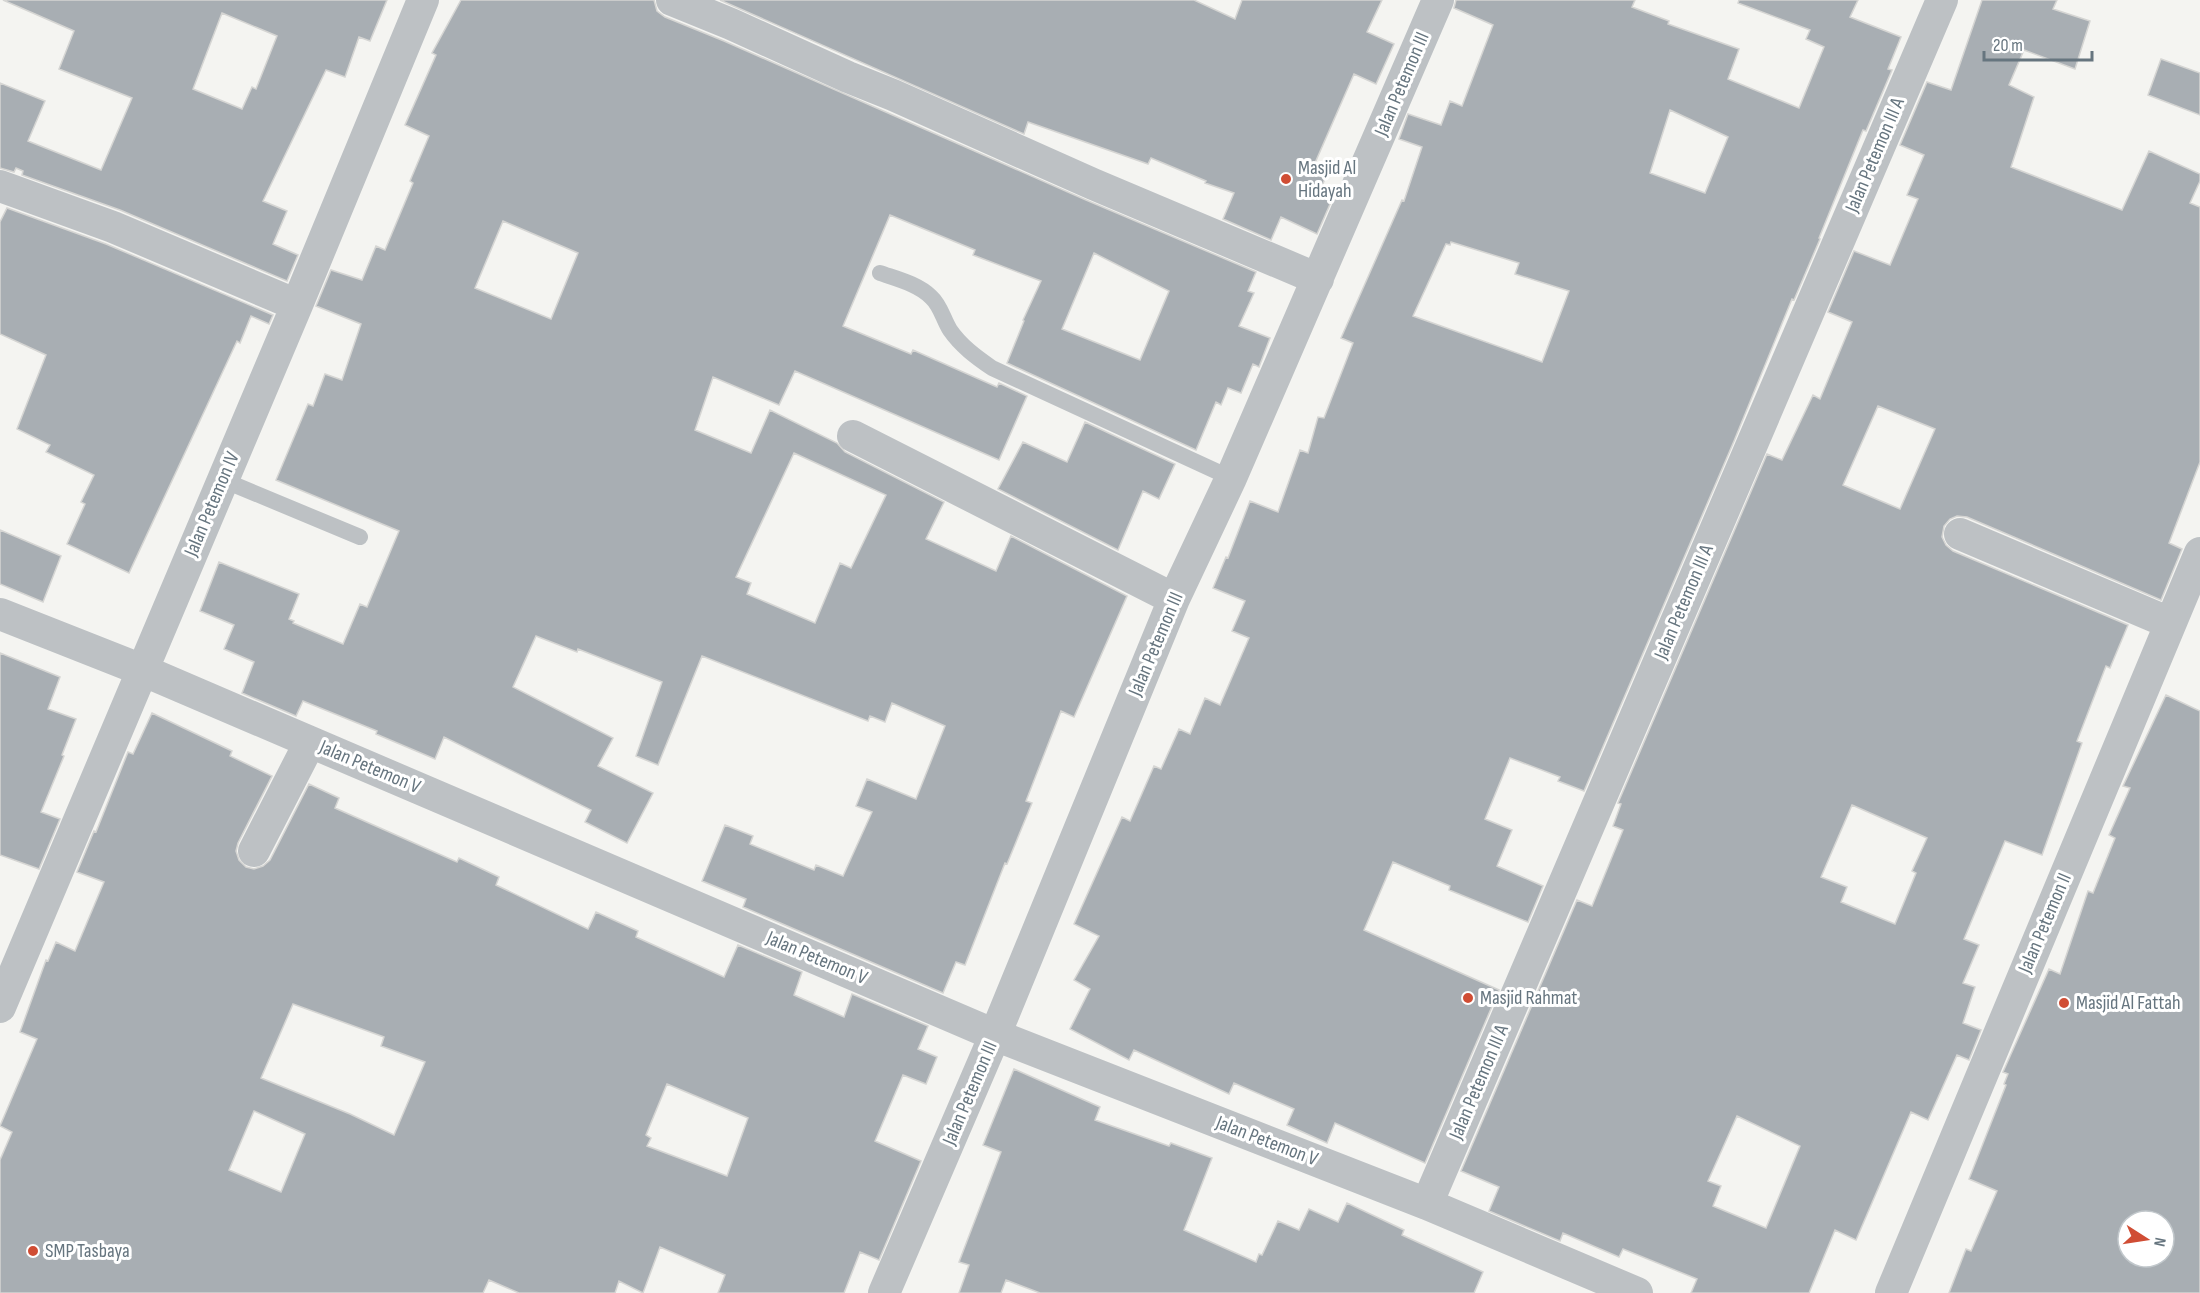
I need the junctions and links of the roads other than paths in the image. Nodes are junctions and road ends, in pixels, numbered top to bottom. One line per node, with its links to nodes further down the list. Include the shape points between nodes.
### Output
1 (423, 0): 8 (street, Jalan Petemon IV)
2 (672, 0): 7 (street)
3 (1438, 0): 7 (street, Jalan Petemon III)
4 (1942, 0): 23 (street, Jalan Petemon III A)
5 (0, 186): 8 (street, via 113,227)
6 (880, 273): 10 (lane, via 931,296 950,330 992,368)
7 (1318, 279): 10 (street, Jalan Petemon III)
8 (297, 305): 11 (street, Jalan Petemon IV)
9 (853, 436): 15 (street)
10 (1231, 478): 15 (street, Jalan Petemon III)
11 (223, 480): 13 (lane); 18 (street, Jalan Petemon IV)
12 (1960, 534): 17 (street)
13 (360, 537)
14 (2200, 554): 17 (street, Jalan Petemon II)
15 (1174, 599): 22 (street, Jalan Petemon III)
16 (0, 614): 18 (street, Jalan Petemon V)
17 (2170, 623): 26 (street, Jalan Petemon II)
18 (141, 670): 19 (street, Jalan Petemon V); 21 (street, Jalan Petemon IV)
19 (310, 742): 20 (street); 22 (street, Jalan Petemon V)
20 (254, 852)
21 (0, 1007)
22 (995, 1035): 23 (street, Jalan Petemon V); 24 (street, Jalan Petemon III)
23 (1426, 1204): 25 (street, Jalan Petemon V)
24 (884, 1293)
25 (1637, 1293)
26 (1892, 1293)

